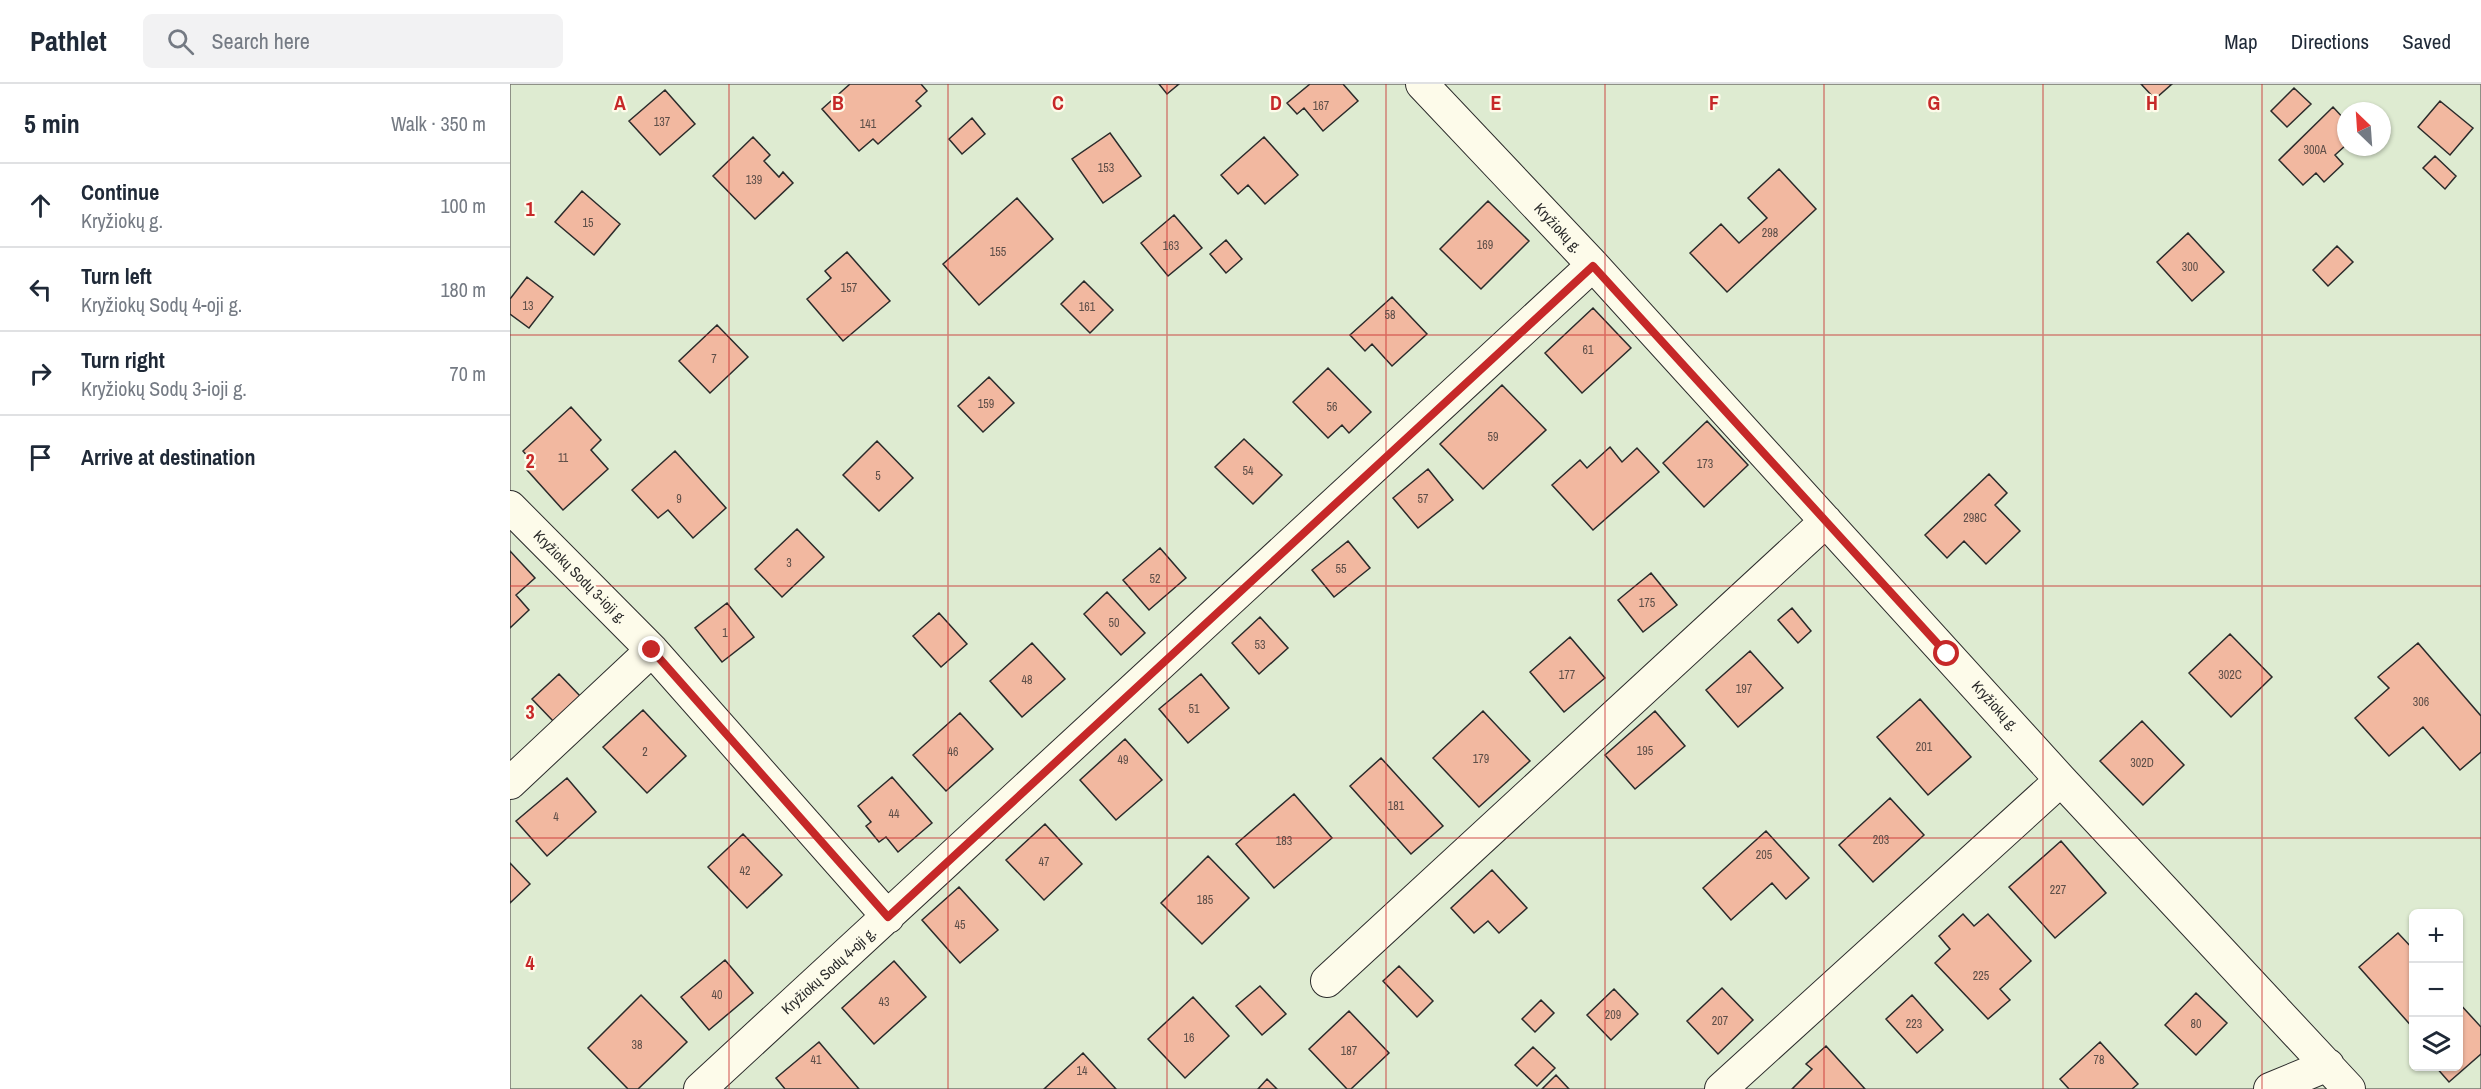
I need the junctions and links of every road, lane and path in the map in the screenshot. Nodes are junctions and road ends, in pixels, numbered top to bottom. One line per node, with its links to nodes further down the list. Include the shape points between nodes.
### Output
1 (1422, 84): 2 (street, Kryžiokų g.)
2 (1593, 266): 4 (street, Kryžiokų g.); 8 (street, Kryžiokų Sodų 4-oji g.)
3 (510, 507): 5 (street, Kryžiokų Sodų 3-ioji g.)
4 (1826, 521): 6 (street, Kryžiokų g.); 9 (street)
5 (652, 650): 7 (street); 8 (street, Kryžiokų Sodų 3-ioji g.)
6 (2061, 780): 10 (street, Kryžiokų g.); 12 (street)
7 (510, 783)
8 (888, 917): 11 (street, Kryžiokų Sodų 4-oji g.)
9 (1327, 981)
10 (2328, 1065): 13 (street); 14 (street, Kryžiokų g.)
11 (700, 1089)
12 (1721, 1089)
13 (2270, 1089)
14 (2349, 1089)

